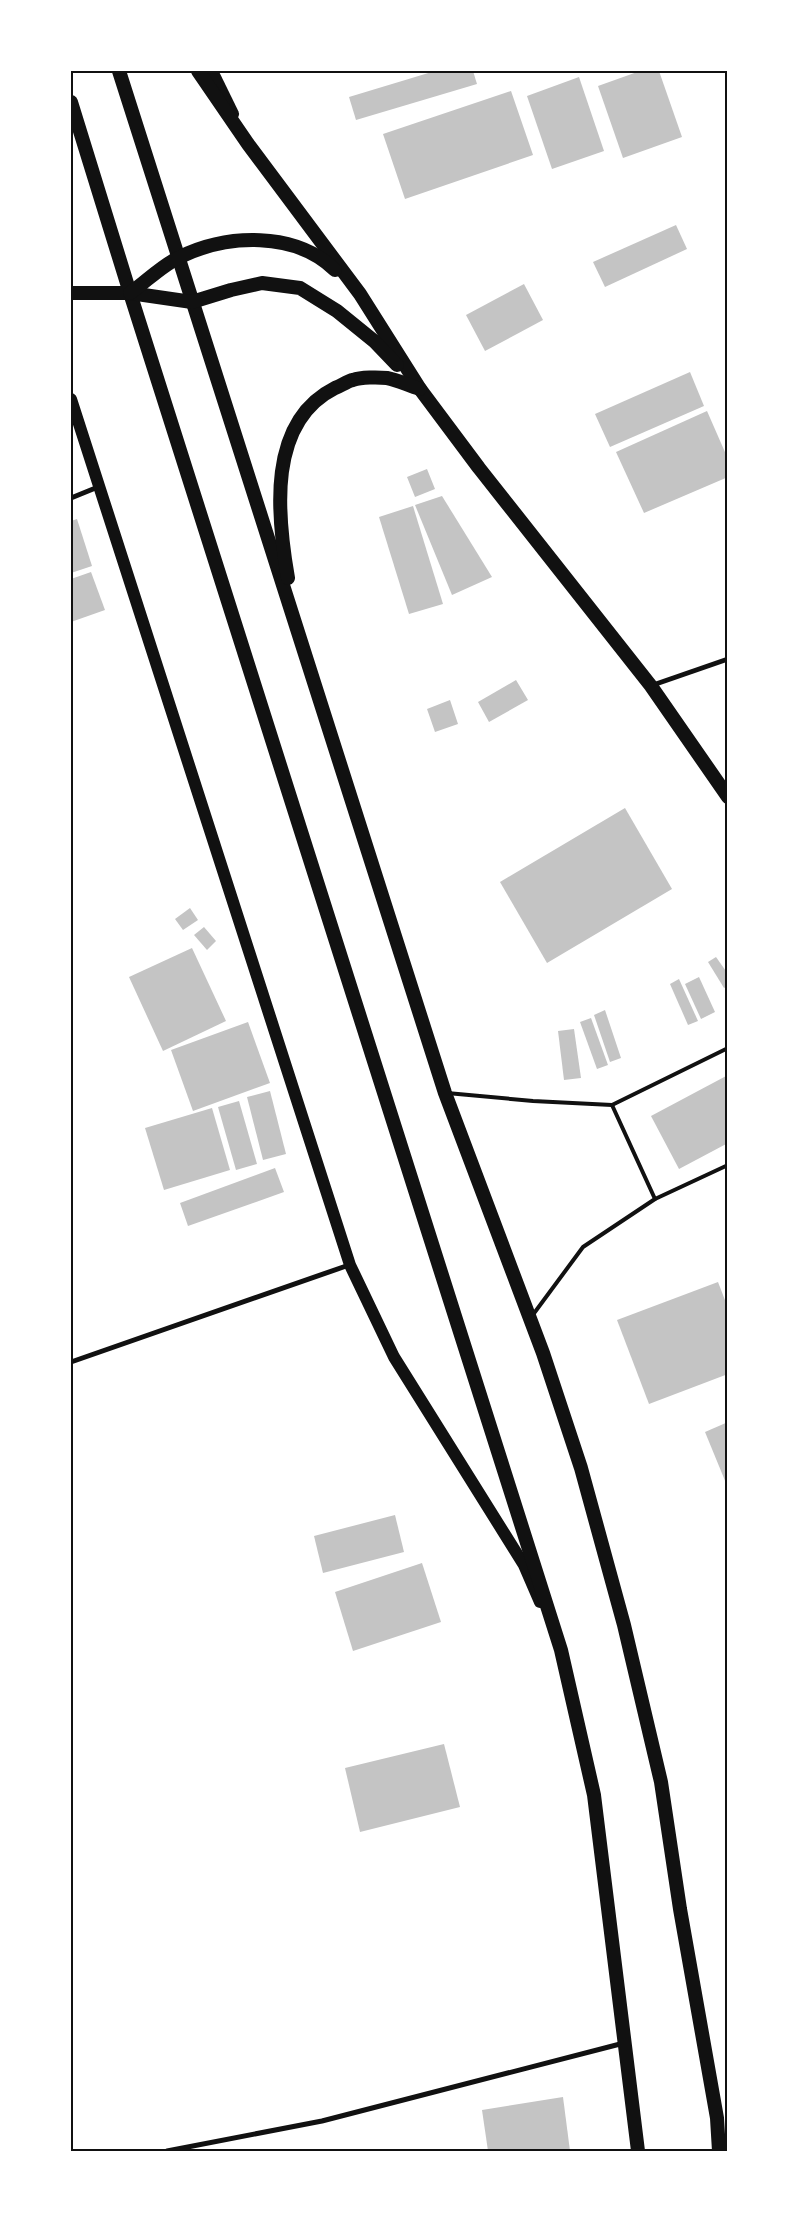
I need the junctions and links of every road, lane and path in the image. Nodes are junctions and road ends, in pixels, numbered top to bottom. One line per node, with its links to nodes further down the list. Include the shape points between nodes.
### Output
1 (119, 71): 6 (highway)
2 (198, 71): 5 (highway)
3 (212, 71): 5 (main road)
4 (71, 102): 8 (highway)
5 (248, 144): 9 (highway)
6 (179, 257): 8 (highway); 9 (highway, via 212,246 246,240 287,243 326,261); 10 (highway)
7 (71, 293): 8 (highway)
8 (130, 293): 10 (highway); 27 (highway)
9 (360, 294): 11 (highway)
10 (192, 302): 11 (highway, via 262,283 300,288 338,310 374,341); 15 (highway)
11 (420, 389): 15 (highway, via 387,378 353,380 320,396 298,420 284,456 280,499 283,548); 17 (highway)
12 (71, 399): 13 (main road)
13 (99, 487): 14 (street); 24 (main road)
14 (71, 498)
15 (298, 631): 20 (highway)
16 (728, 659): 17 (street)
17 (651, 686): 18 (highway)
18 (728, 797)
19 (728, 1048): 21 (lane)
20 (445, 1093): 21 (lane); 25 (highway)
21 (612, 1105): 23 (lane)
22 (728, 1165): 23 (lane)
23 (655, 1199): 25 (lane, via 583,1247)
24 (350, 1265): 26 (street); 27 (main road, via 394,1357 524,1565)
25 (530, 1319): 31 (highway, via 581,1468 624,1625 661,1782 717,2118)
26 (71, 1362)
27 (562, 1650): 28 (highway, via 594,1795)
28 (624, 2043): 29 (street, via 322,2121); 30 (highway)
29 (167, 2151)
30 (638, 2151)
31 (719, 2151)

